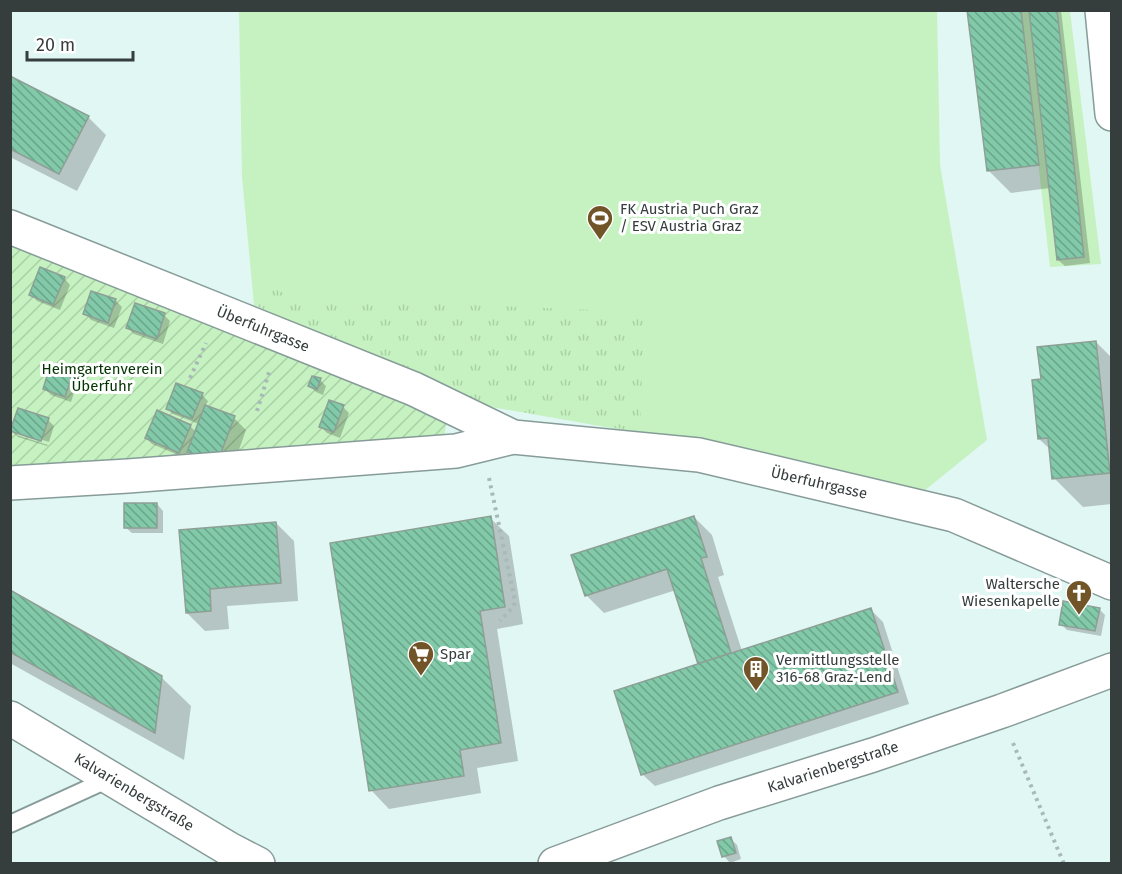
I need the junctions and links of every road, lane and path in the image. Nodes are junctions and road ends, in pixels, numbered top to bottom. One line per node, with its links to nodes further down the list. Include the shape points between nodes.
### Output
1 (1102, 10): 2 (street)
2 (1112, 114)
3 (10, 227): 4 (street, Überfuhrgasse)
4 (281, 335): 5 (path); 6 (street, Überfuhrgasse, via 414,389)
5 (257, 411)
6 (498, 441): 7 (street, Überfuhrgasse, via 456,451); 8 (street, Überfuhrgasse, via 699,455 954,515); 9 (path, via 515,601)
7 (10, 483)
8 (1112, 583)
9 (500, 621)
10 (1112, 670): 16 (street, Kalvarienbergstraße, via 884,752 718,803)
11 (10, 718): 13 (street, Kalvarienbergstraße)
12 (1010, 736): 17 (path)
13 (111, 778): 14 (lane); 15 (street, Kalvarienbergstraße)
14 (10, 824)
15 (258, 864)
16 (555, 864)
17 (1064, 864)

